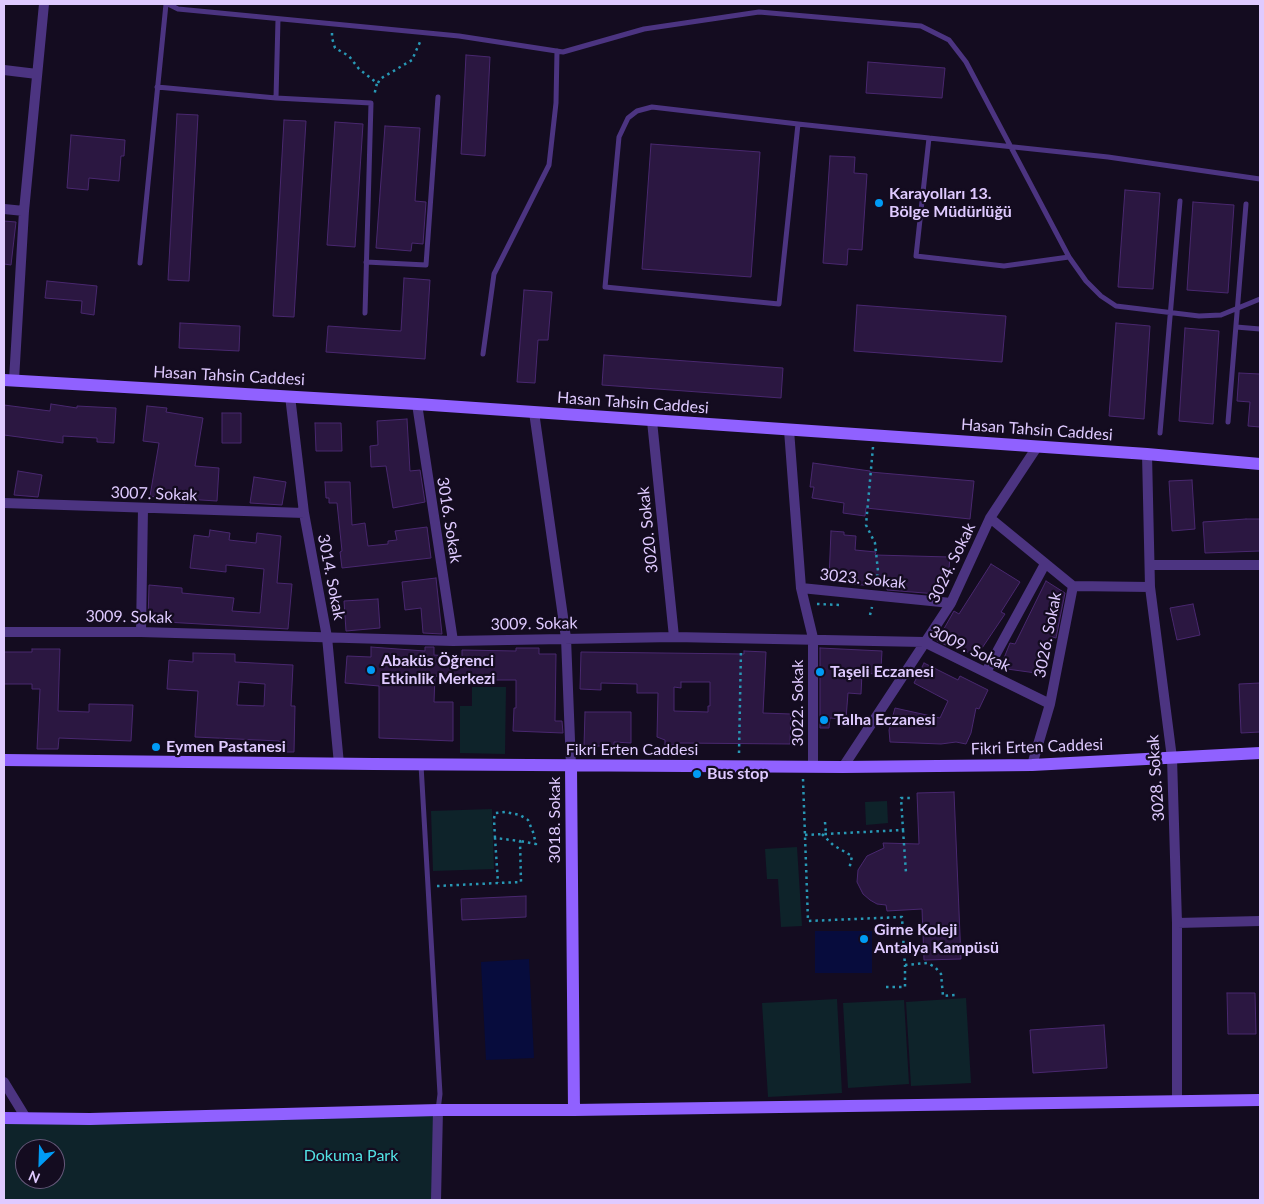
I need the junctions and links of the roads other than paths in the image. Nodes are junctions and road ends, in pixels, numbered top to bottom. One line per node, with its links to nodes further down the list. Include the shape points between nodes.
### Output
1 (44, 4): 6 (street)
2 (167, 4): 3 (lane); 7 (lane)
3 (278, 19): 4 (lane, via 459,36); 9 (lane)
4 (557, 51): 12 (lane, via 644,29 759,12 921,26 950,40 966,62); 27 (lane, via 556,104 549,165 494,274)
5 (4, 70): 6 (street)
6 (37, 74): 17 (street)
7 (157, 87): 9 (lane); 20 (lane)
8 (438, 97): 19 (lane, via 426,265)
9 (276, 98): 19 (lane, via 371,103)
10 (798, 124): 10 (lane, via 652,107 632,114 618,137 605,287 779,304); 11 (lane)
11 (929, 138): 12 (lane); 18 (lane, via 916,256 1004,266)
12 (1011, 147): 13 (lane); 18 (lane)
13 (1260, 179)
14 (1180, 201): 24 (lane)
15 (1246, 204): 22 (lane)
16 (4, 209): 17 (street)
17 (24, 211): 28 (street)
18 (1069, 258): 24 (lane, via 1091,286 1116,306)
19 (366, 262): 23 (lane)
20 (140, 263)
21 (1260, 299): 22 (lane)
22 (1238, 309): 24 (lane, via 1221,315); 25 (lane)
23 (365, 313)
24 (1170, 313): 35 (lane)
25 (1236, 327): 26 (lane); 33 (lane)
26 (1260, 329)
27 (483, 354)
28 (9, 380): 29 (street, Hasan Tahsin Caddesi)
29 (290, 396): 30 (street, Hasan Tahsin Caddesi); 41 (street, 3014. Sokak)
30 (416, 404): 31 (street, Hasan Tahsin Caddesi); 56 (street, 3016. Sokak)
31 (534, 412): 32 (street, Hasan Tahsin Caddesi); 54 (street, 3018. Sokak)
32 (652, 420): 34 (street, Hasan Tahsin Caddesi); 53 (street, 3020. Sokak)
33 (1228, 422)
34 (789, 430): 36 (street, Hasan Tahsin Caddesi); 48 (street, 3022. Sokak)
35 (1160, 433)
36 (1037, 447): 37 (street, Hasan Tahsin Caddesi); 42 (street, 3024. Sokak)
37 (1147, 454): 38 (street, Hasan Tahsin Caddesi); 44 (street, 3028. Sokak)
38 (1260, 464)
39 (4, 503): 40 (street, 3007. Sokak)
40 (142, 508): 41 (street, 3007. Sokak); 51 (street)
41 (304, 513): 52 (street, 3014. Sokak)
42 (990, 518): 43 (street); 49 (street, 3024. Sokak)
43 (1045, 564): 46 (street); 58 (street)
44 (1150, 565): 45 (street); 47 (street, 3028. Sokak)
45 (1260, 565)
46 (1073, 586): 47 (street, 3026. Sokak); 59 (street, 3026. Sokak)
47 (1150, 587): 61 (street, 3028. Sokak)
48 (801, 588): 49 (street, 3023. Sokak); 55 (street, 3022. Sokak)
49 (951, 603): 57 (street, 3024. Sokak)
50 (4, 632): 51 (street, 3009. Sokak)
51 (141, 632): 52 (street, 3009. Sokak)
52 (327, 637): 56 (street, 3009. Sokak); 63 (street, 3014. Sokak)
53 (674, 637): 54 (street, 3009. Sokak); 55 (street, 3009. Sokak)
54 (566, 638): 56 (street, 3009. Sokak); 66 (street, 3018. Sokak)
55 (813, 638): 57 (street, 3009. Sokak); 67 (street, 3022. Sokak)
56 (453, 641)
57 (924, 642): 58 (street, 3009. Sokak); 68 (street, 3024. Sokak)
58 (986, 672): 59 (street, 3009. Sokak)
59 (1050, 704): 65 (street, 3026. Sokak)
60 (1260, 753): 61 (street, Fikri Erten Caddesi)
61 (1172, 758): 65 (street, Fikri Erten Caddesi); 70 (street, 3028. Sokak)
62 (4, 760): 63 (street, Fikri Erten Caddesi)
63 (339, 764): 64 (street, Fikri Erten Caddesi)
64 (420, 765): 66 (street, Fikri Erten Caddesi); 74 (lane, via 440,1094)
65 (1032, 765): 68 (street, Fikri Erten Caddesi)
66 (571, 766): 67 (street, Fikri Erten Caddesi); 75 (street, 3018. Sokak)
67 (807, 767): 68 (street, Fikri Erten Caddesi)
68 (843, 767)
69 (1260, 921): 70 (street)
70 (1178, 923): 72 (street, 3028. Sokak)
71 (4, 1082): 77 (street)
72 (1177, 1100): 73 (street); 75 (street)
73 (1260, 1100)
74 (438, 1110): 75 (street); 77 (street); 78 (street)
75 (574, 1110)
76 (4, 1118): 77 (street)
77 (26, 1118)
78 (436, 1200)

